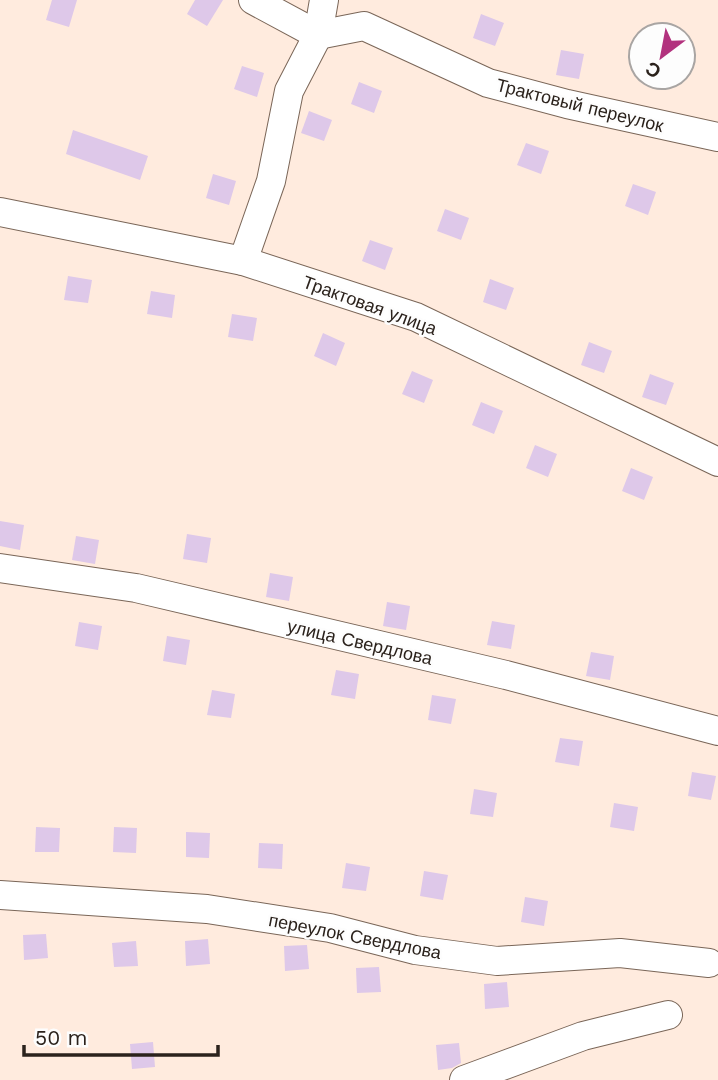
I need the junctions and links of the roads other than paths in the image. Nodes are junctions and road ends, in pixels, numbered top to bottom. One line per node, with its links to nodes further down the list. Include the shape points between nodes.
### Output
1 (253, 0): 3 (street)
2 (324, 0): 3 (street)
3 (318, 34): 4 (street, Трактовый переулок, via 364,26 488,83); 6 (street, via 289,91 271,181)
4 (718, 137)
5 (0, 212): 6 (street, Трактовая улица)
6 (243, 261): 7 (street, Трактовая улица, via 416,317)
7 (718, 462)
8 (0, 568): 9 (street, улица Свердлова, via 136,588)
9 (718, 731)
10 (0, 895): 11 (street, переулок Свердлова, via 207,909 330,928 415,950 497,961 620,953)
11 (709, 963)
12 (668, 1015): 13 (street, via 583,1036)
13 (464, 1080)

